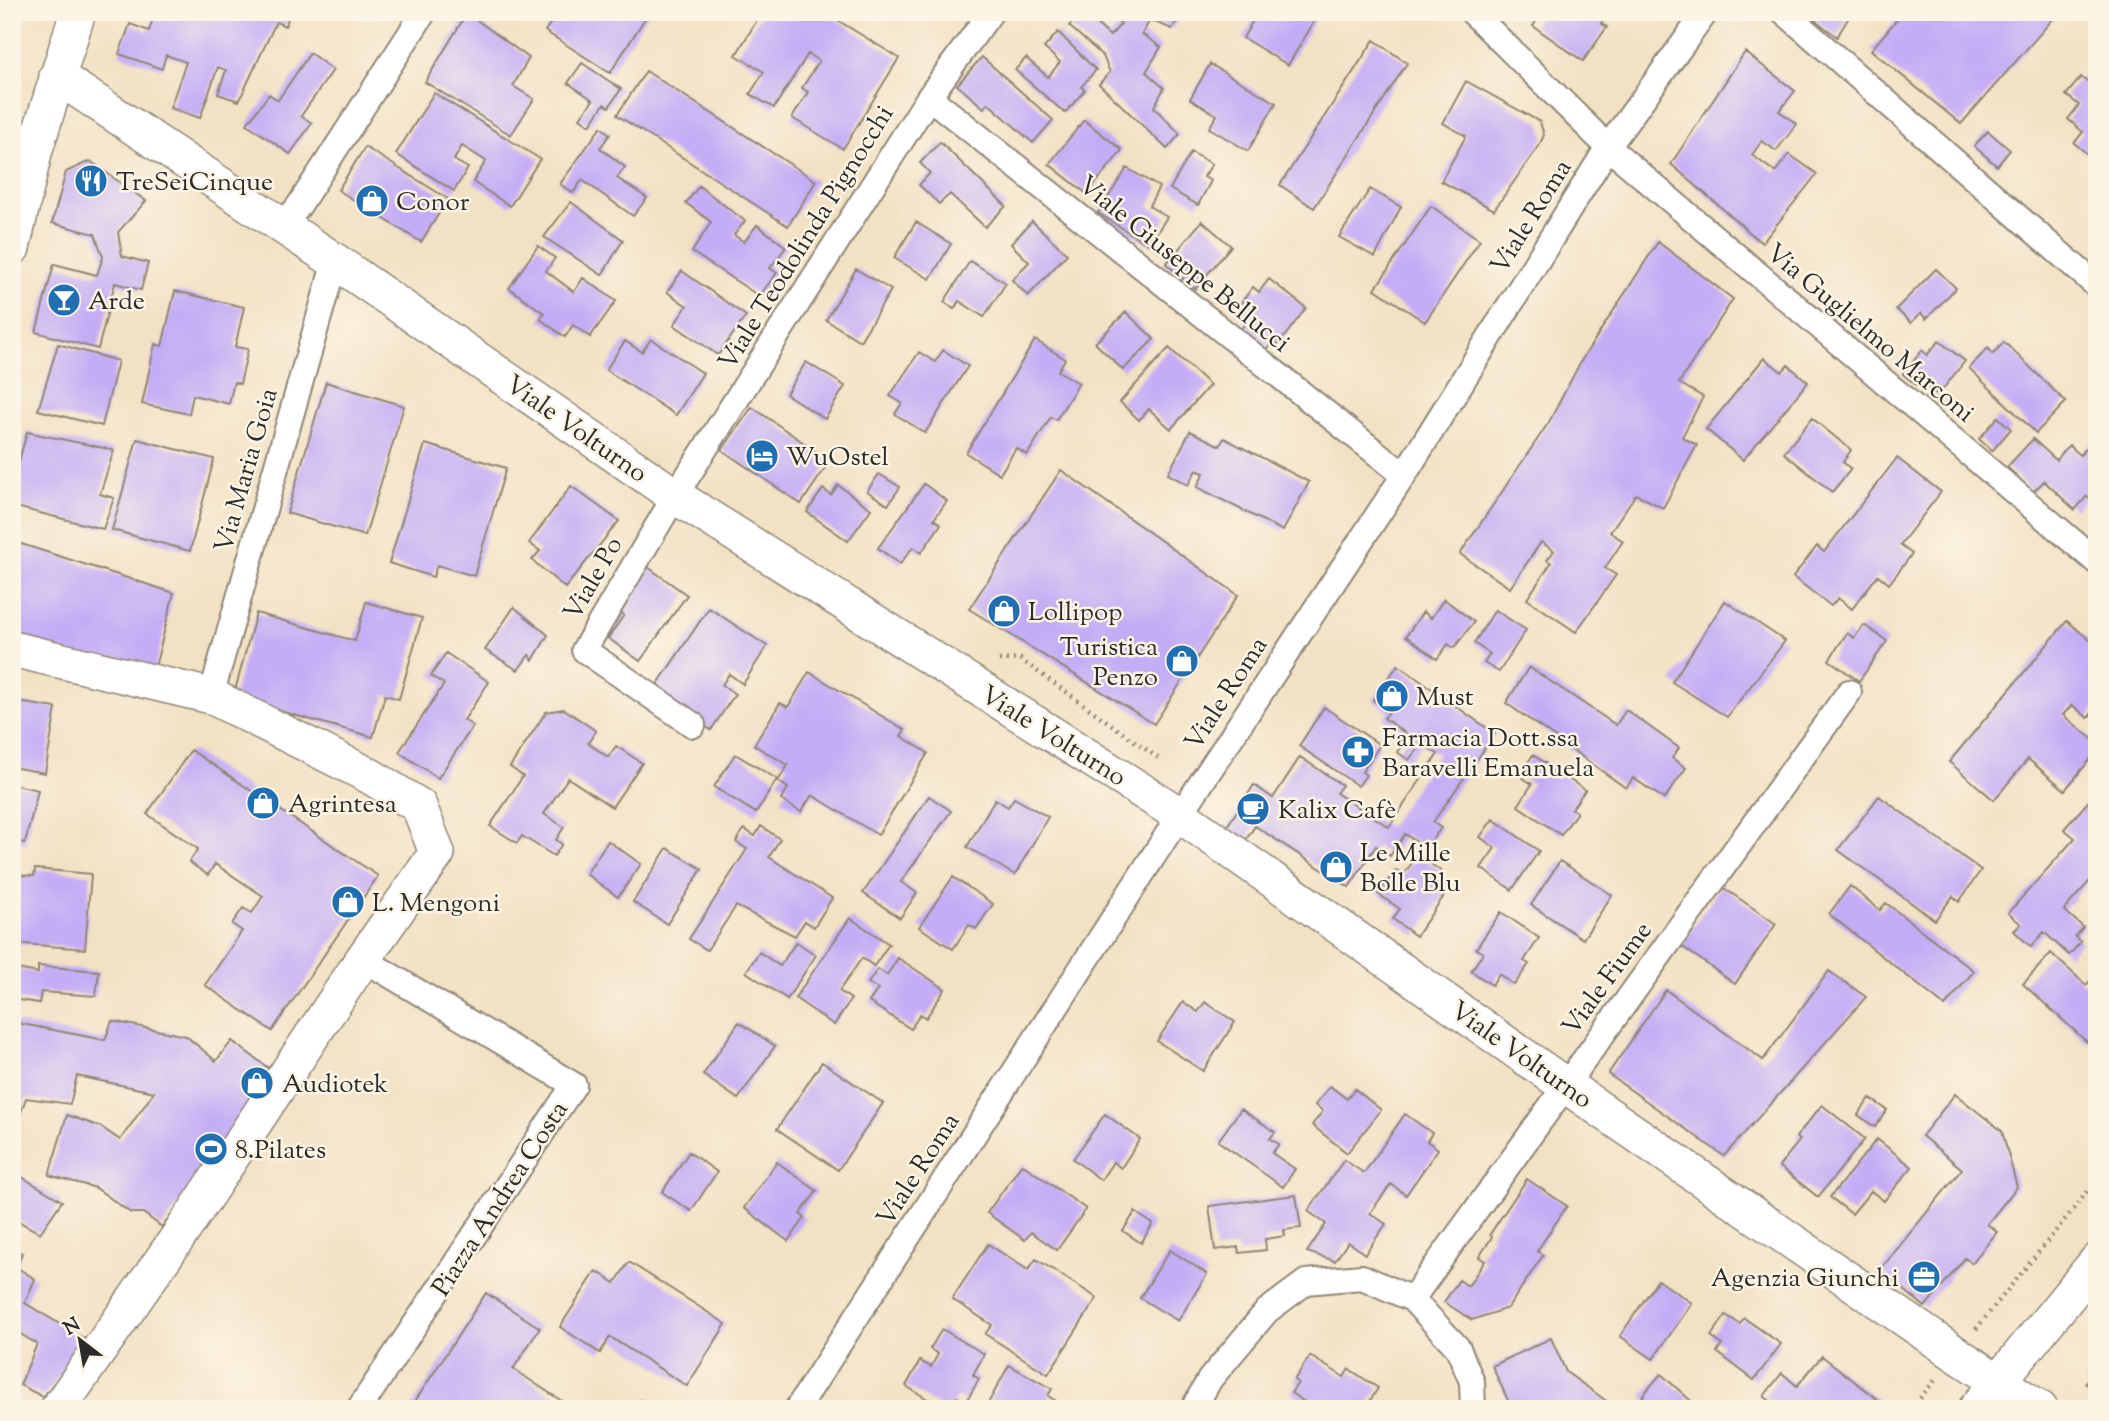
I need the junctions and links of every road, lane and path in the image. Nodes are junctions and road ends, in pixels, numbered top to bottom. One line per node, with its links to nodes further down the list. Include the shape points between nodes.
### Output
1 (78, 12): 8 (street)
2 (424, 12): 12 (street)
3 (991, 12): 10 (street, Viale Teodolinda Pignocchi)
4 (1472, 12): 11 (street, Via Guglielmo Marconi)
5 (1706, 12): 11 (street, Viale Roma)
6 (1784, 12): 15 (street)
7 (12, 60): 9 (path, via 19,70)
8 (62, 61): 12 (street, Viale Volturno); 13 (street)
9 (15, 94)
10 (929, 97): 16 (street, Viale Giuseppe Bellucci); 17 (street, Viale Teodolinda Pignocchi)
11 (1608, 146): 16 (street, Viale Roma); 18 (street, Via Guglielmo Marconi)
12 (282, 226): 14 (street, Viale Volturno)
13 (12, 248)
14 (335, 261): 17 (street, Viale Volturno); 21 (street, Via Maria Goia)
15 (2097, 286)
16 (1404, 475): 23 (street, Viale Roma)
17 (675, 496): 22 (street, Viale Po, via 584,650); 23 (street, Viale Volturno)
18 (2097, 562)
19 (12, 649): 21 (street)
20 (1849, 692): 25 (street, Viale Fiume)
21 (211, 696): 24 (street, via 370,776 419,806 437,853)
22 (693, 725)
23 (1180, 815): 25 (street, Viale Volturno); 33 (street, Viale Roma)
24 (363, 959): 31 (street); 32 (street, Piazza Andrea Costa, via 574,1085)
25 (1565, 1085): 28 (street, Viale Fiume); 29 (street, Viale Volturno)
26 (2097, 1180): 29 (path)
27 (2097, 1261): 30 (street)
28 (1412, 1299): 34 (street, via 1362,1277 1306,1282 1267,1311 1210,1379); 35 (street, via 1458,1348 1472,1382)
29 (1956, 1354): 30 (street, Viale Volturno); 36 (path)
30 (1998, 1381): 37 (street); 38 (street, Viale Volturno)
31 (58, 1409)
32 (359, 1409)
33 (797, 1409)
34 (1193, 1409)
35 (1473, 1409)
36 (1911, 1409)
37 (1976, 1409)
38 (2040, 1409)

